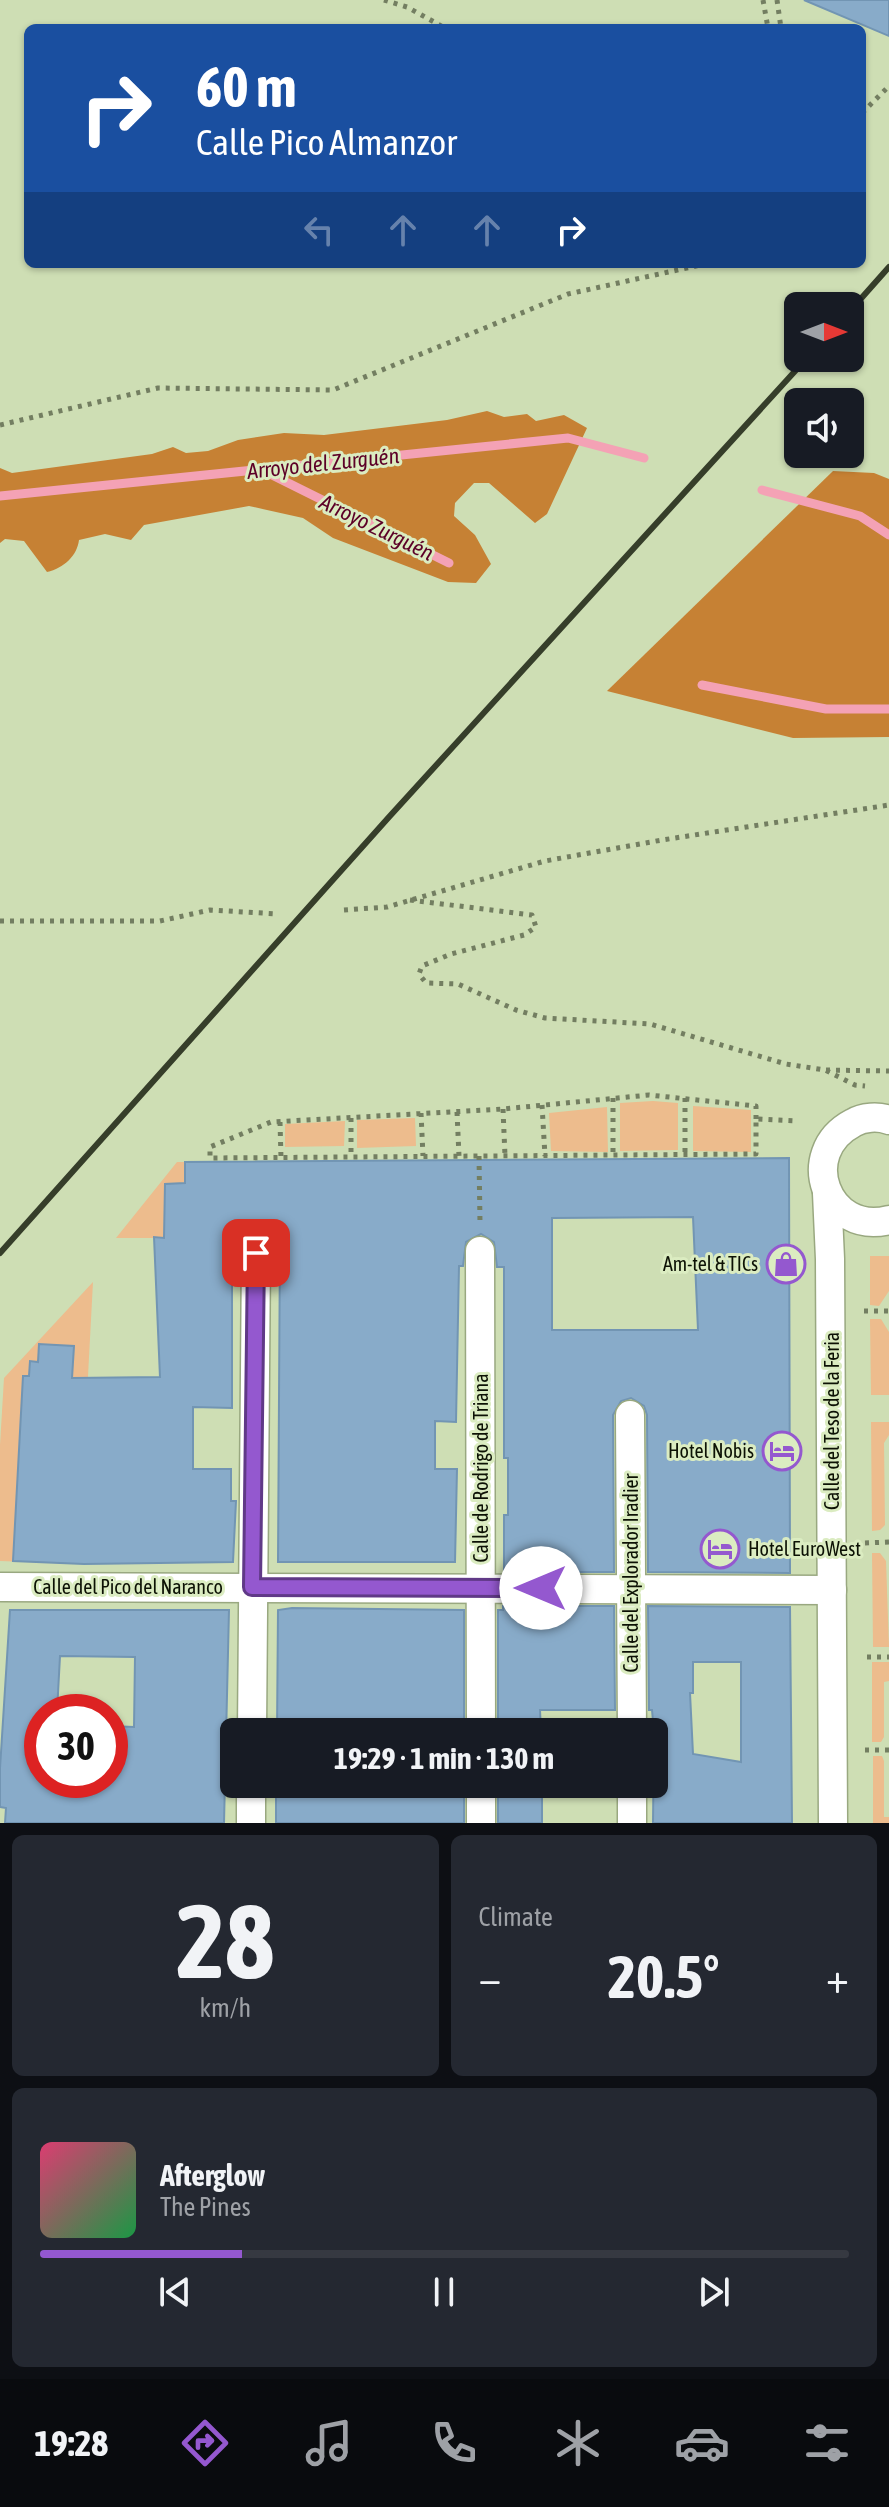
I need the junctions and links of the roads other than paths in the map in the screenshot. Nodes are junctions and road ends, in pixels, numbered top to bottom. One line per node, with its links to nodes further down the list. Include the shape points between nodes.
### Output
1 (889, 1120): 2 (street, Calle del Teso de la Feria, via 860,1119 840,1130 827,1148 822,1170)
2 (827, 1193): 3 (street, via 842,1212); 6 (street, Calle del Teso de la Feria)
3 (877, 1221): 6 (street)
4 (480, 1242): 10 (street, Calle de Rodrigo de Triana)
5 (256, 1253): 9 (street)
6 (830, 1259): 12 (street, Calle del Teso de la Feria)
7 (630, 1415): 11 (street, Calle del Explorador Iradier)
8 (0, 1587): 9 (street, Calle del Pico del Naranco)
9 (252, 1587): 10 (street, Calle del Pico del Naranco); 13 (street)
10 (482, 1588): 11 (street, Calle del Pico del Naranco); 14 (street, Calle de Rodrigo de Triana)
11 (631, 1589): 12 (street, Calle del Pico del Naranco); 15 (street, Calle del Explorador Iradier)
12 (832, 1590): 22 (street, Calle del Teso de la Feria)
13 (252, 1718)
14 (481, 1718)
15 (632, 1718)
16 (251, 1798): 19 (street)
17 (481, 1798): 20 (street)
18 (632, 1798): 21 (street)
19 (251, 1823)
20 (481, 1823)
21 (632, 1823)
22 (833, 1823)

